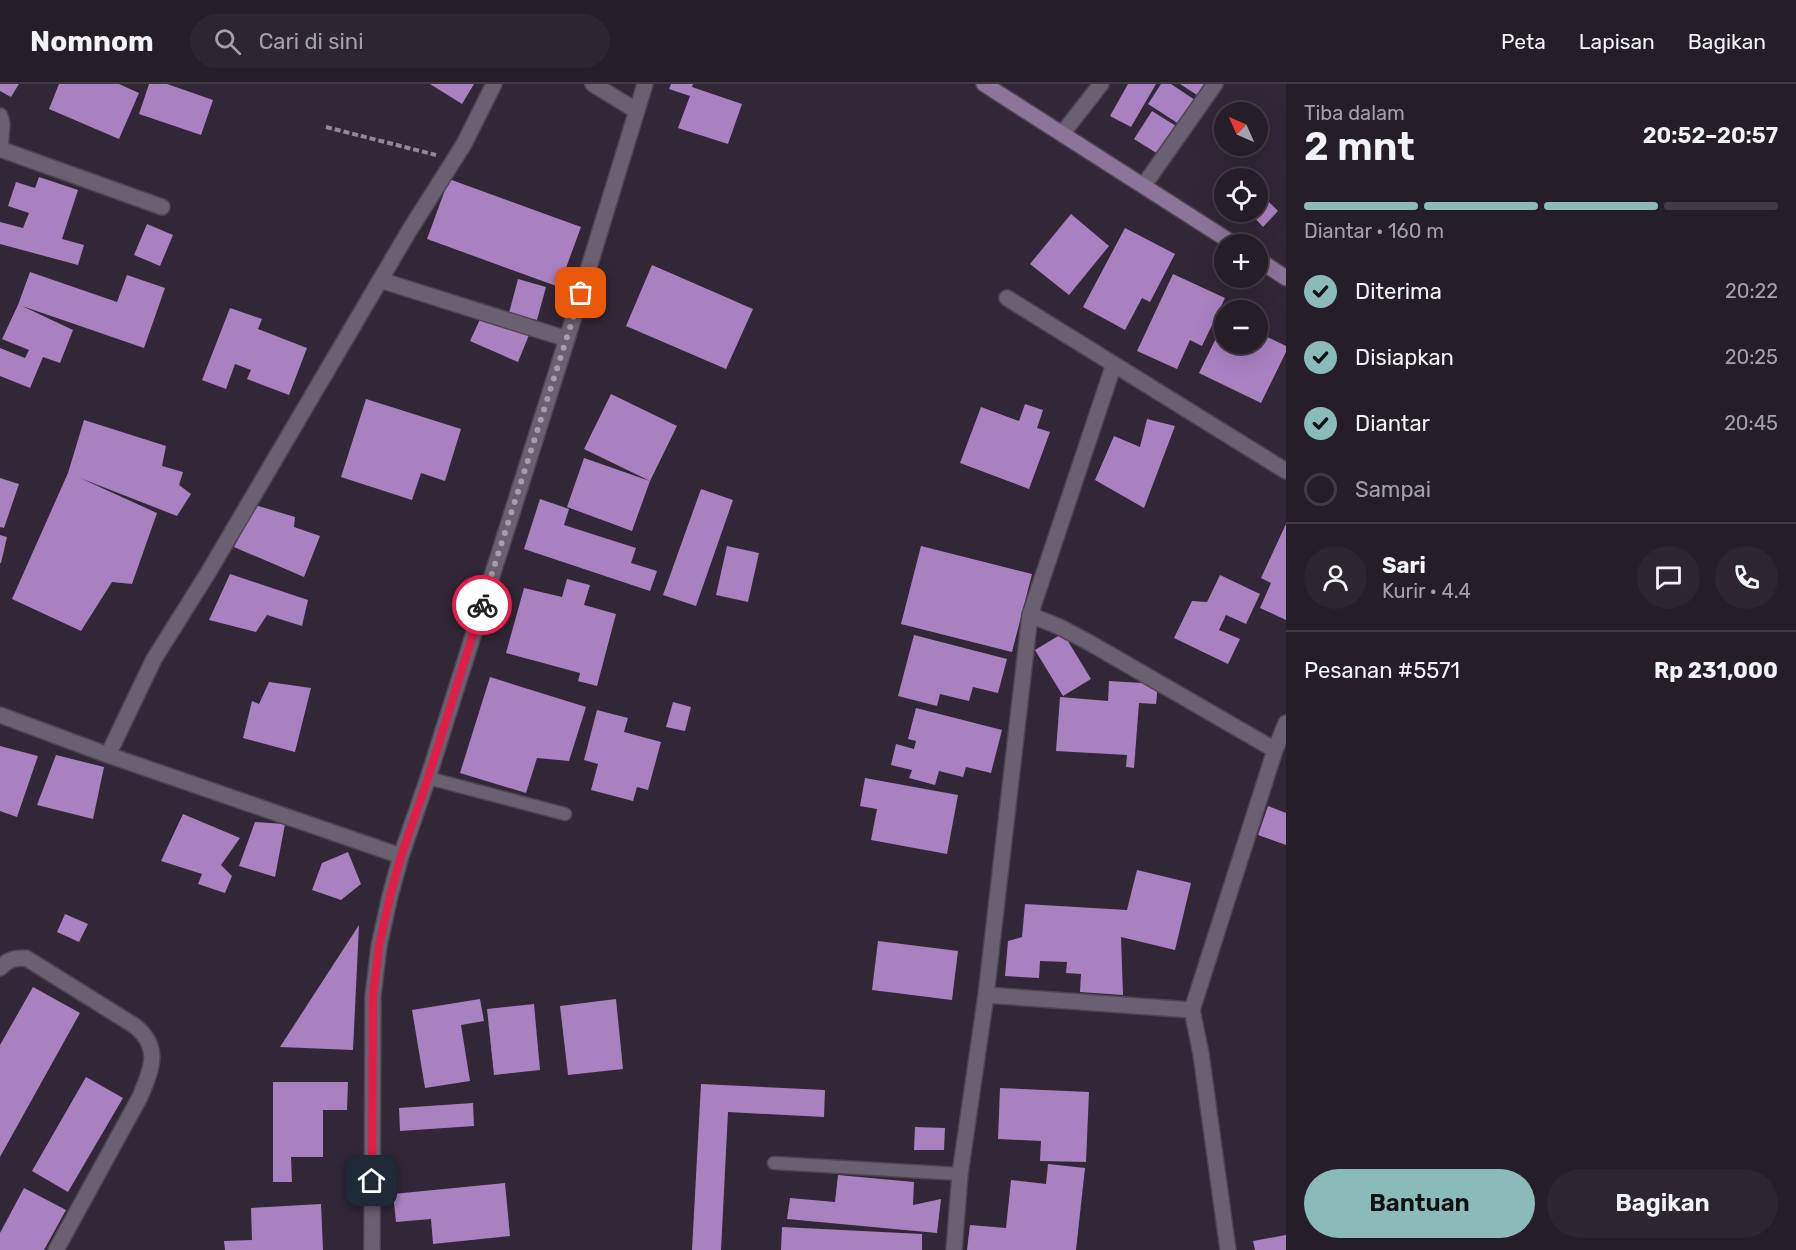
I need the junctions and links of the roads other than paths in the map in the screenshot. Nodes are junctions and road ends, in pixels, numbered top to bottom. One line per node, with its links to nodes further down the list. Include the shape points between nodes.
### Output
1 (494, 84): 16 (street, via 464,144)
2 (593, 84): 7 (street)
3 (645, 84): 7 (street)
4 (984, 84): 9 (main road)
5 (1101, 84): 9 (street)
6 (1215, 84): 11 (street)
7 (637, 111): 18 (street)
8 (0, 116): 10 (street)
9 (1062, 134): 11 (main road)
10 (0, 149): 12 (street)
11 (1144, 185): 13 (main road)
12 (162, 207)
13 (1219, 234)
14 (1268, 266): 15 (main road)
15 (1286, 278)
16 (380, 280): 18 (street); 25 (street, via 154,659)
17 (1007, 298): 19 (street)
18 (567, 339): 26 (street)
19 (1114, 364): 20 (street); 21 (street)
20 (1286, 471)
21 (1030, 615): 24 (street, via 1090,643); 30 (street)
22 (0, 715): 25 (street)
23 (1286, 723): 24 (street)
24 (1275, 750): 31 (street)
25 (108, 755): 28 (street)
26 (428, 778): 27 (lane); 28 (street)
27 (565, 814)
28 (401, 856): 35 (street, via 379,946 373,996)
29 (0, 968): 34 (street, via 15,958 26,958 135,1026 150,1040 150,1072 140,1097)
30 (986, 995): 31 (street); 33 (street)
31 (1192, 1010): 37 (street)
32 (774, 1163): 33 (lane)
33 (960, 1174): 36 (street)
34 (56, 1250)
35 (372, 1250)
36 (954, 1250)
37 (1228, 1250)

